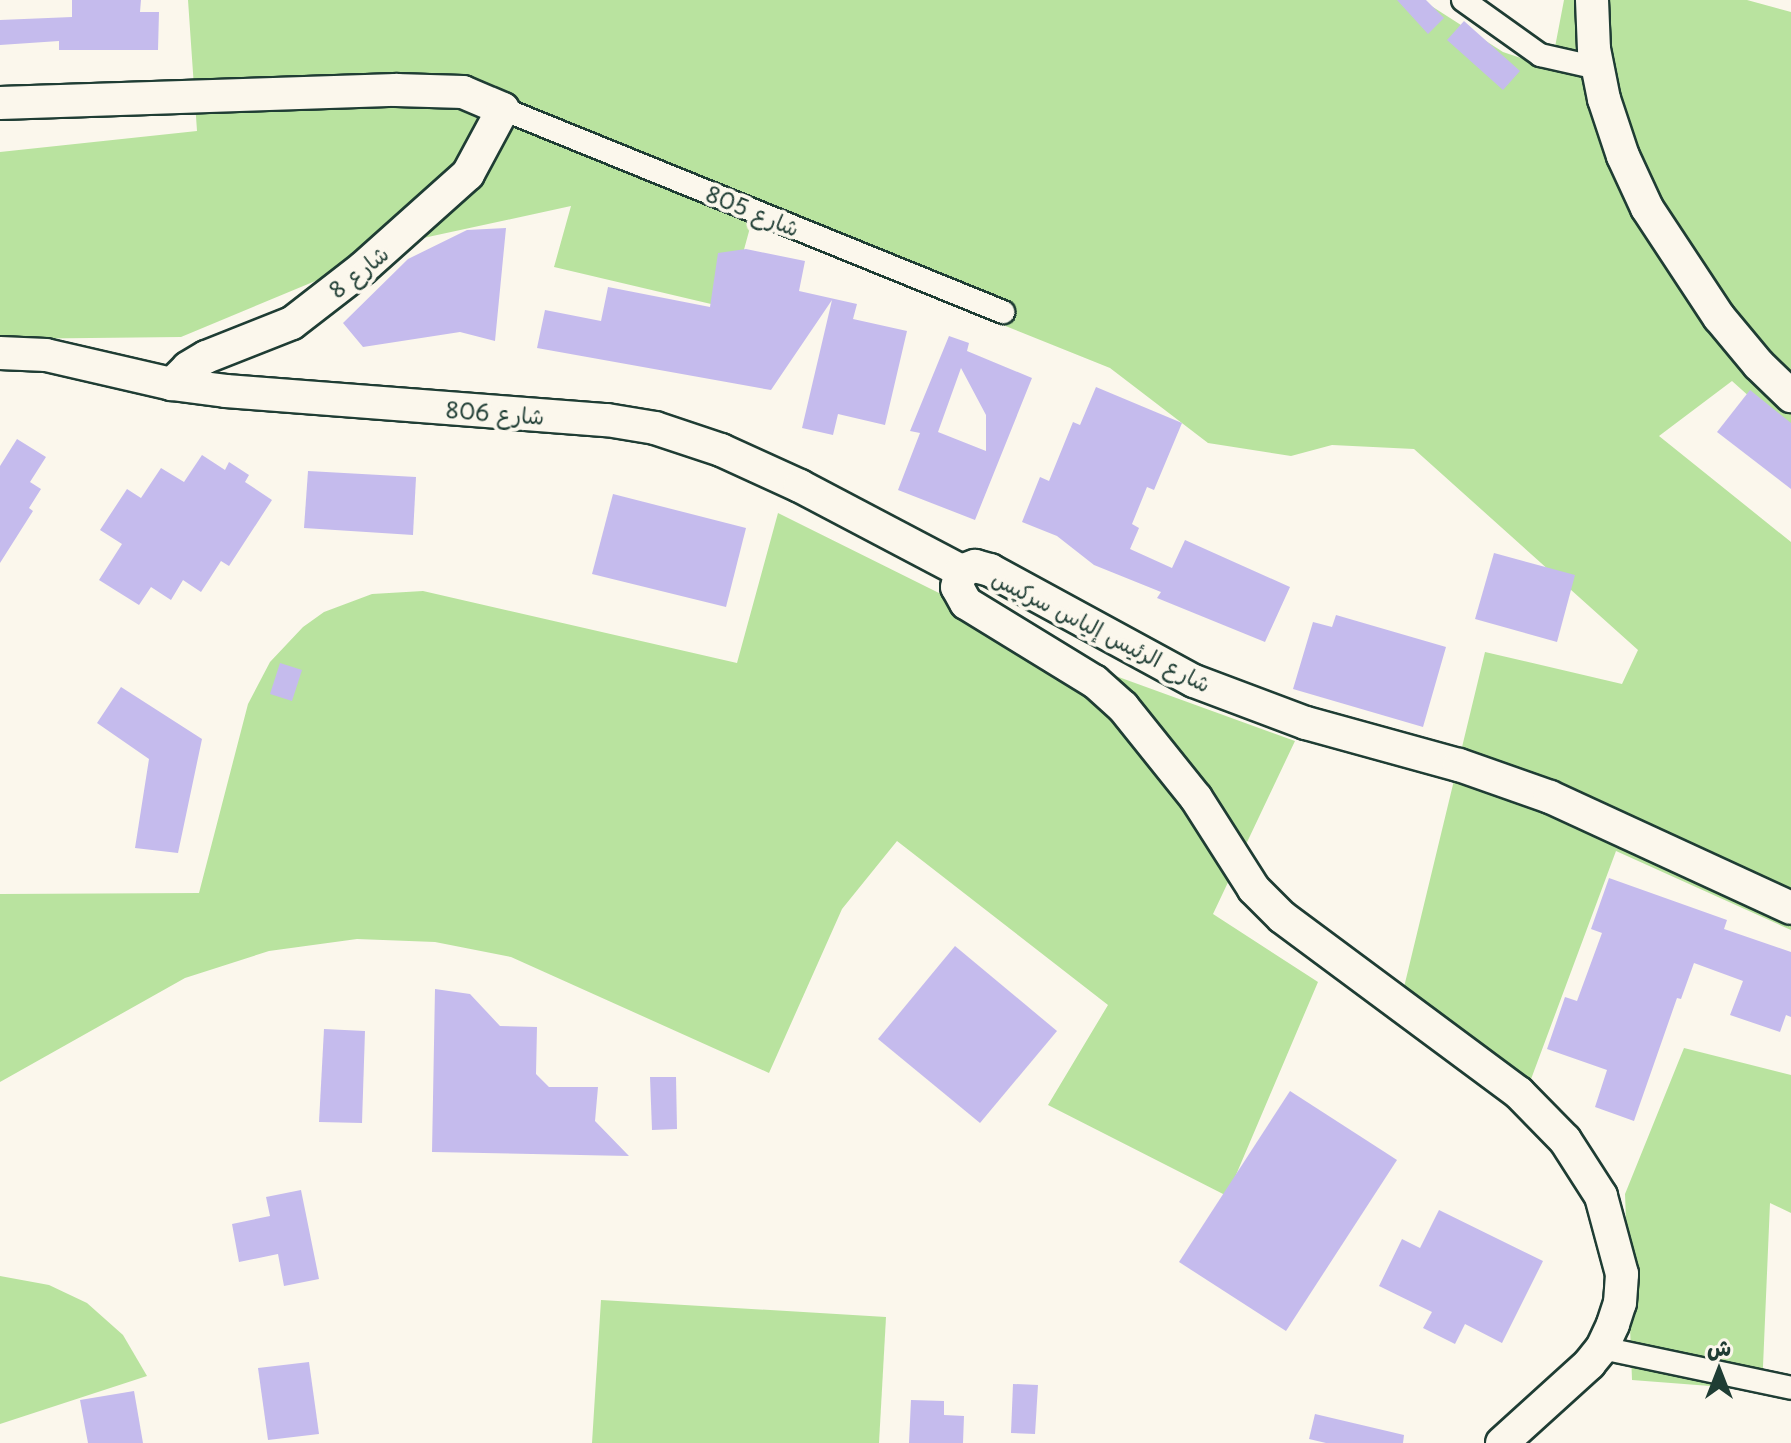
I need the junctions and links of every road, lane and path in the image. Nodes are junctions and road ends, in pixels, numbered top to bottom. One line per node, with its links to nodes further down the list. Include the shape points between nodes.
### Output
1 (1463, 0): 3 (street, via 1540,55)
2 (1592, 0): 3 (main road)
3 (1597, 68): 9 (main road, via 1623,156 1647,208 1719,317)
4 (0, 103): 5 (main road, via 396,90 463,92)
5 (503, 109): 6 (street, شارع 805); 8 (main road, شارع 8, via 468,174 363,268 292,323 206,357)
6 (1003, 312)
7 (0, 353): 8 (main road, شارع 806, via 46,355)
8 (172, 384): 10 (main road, شارع 806, via 655,428 721,450 800,486)
9 (1791, 396)
10 (961, 571): 11 (main road, شارع الرئيس إلياس سركيس, via 975,566 1016,583 1194,681 1306,723 1459,765 1550,797); 12 (main road, شارع الرئيس إلياس سركيس, via 957,587 966,603 1095,682 1123,707 1196,798 1254,889 1282,917 1519,1093 1565,1140 1601,1196 1622,1274 1620,1303)
11 (1791, 908)
12 (1602, 1348): 13 (street); 14 (main road, شارع الرئيس إلياس سركيس)
13 (1791, 1388)
14 (1502, 1443)

